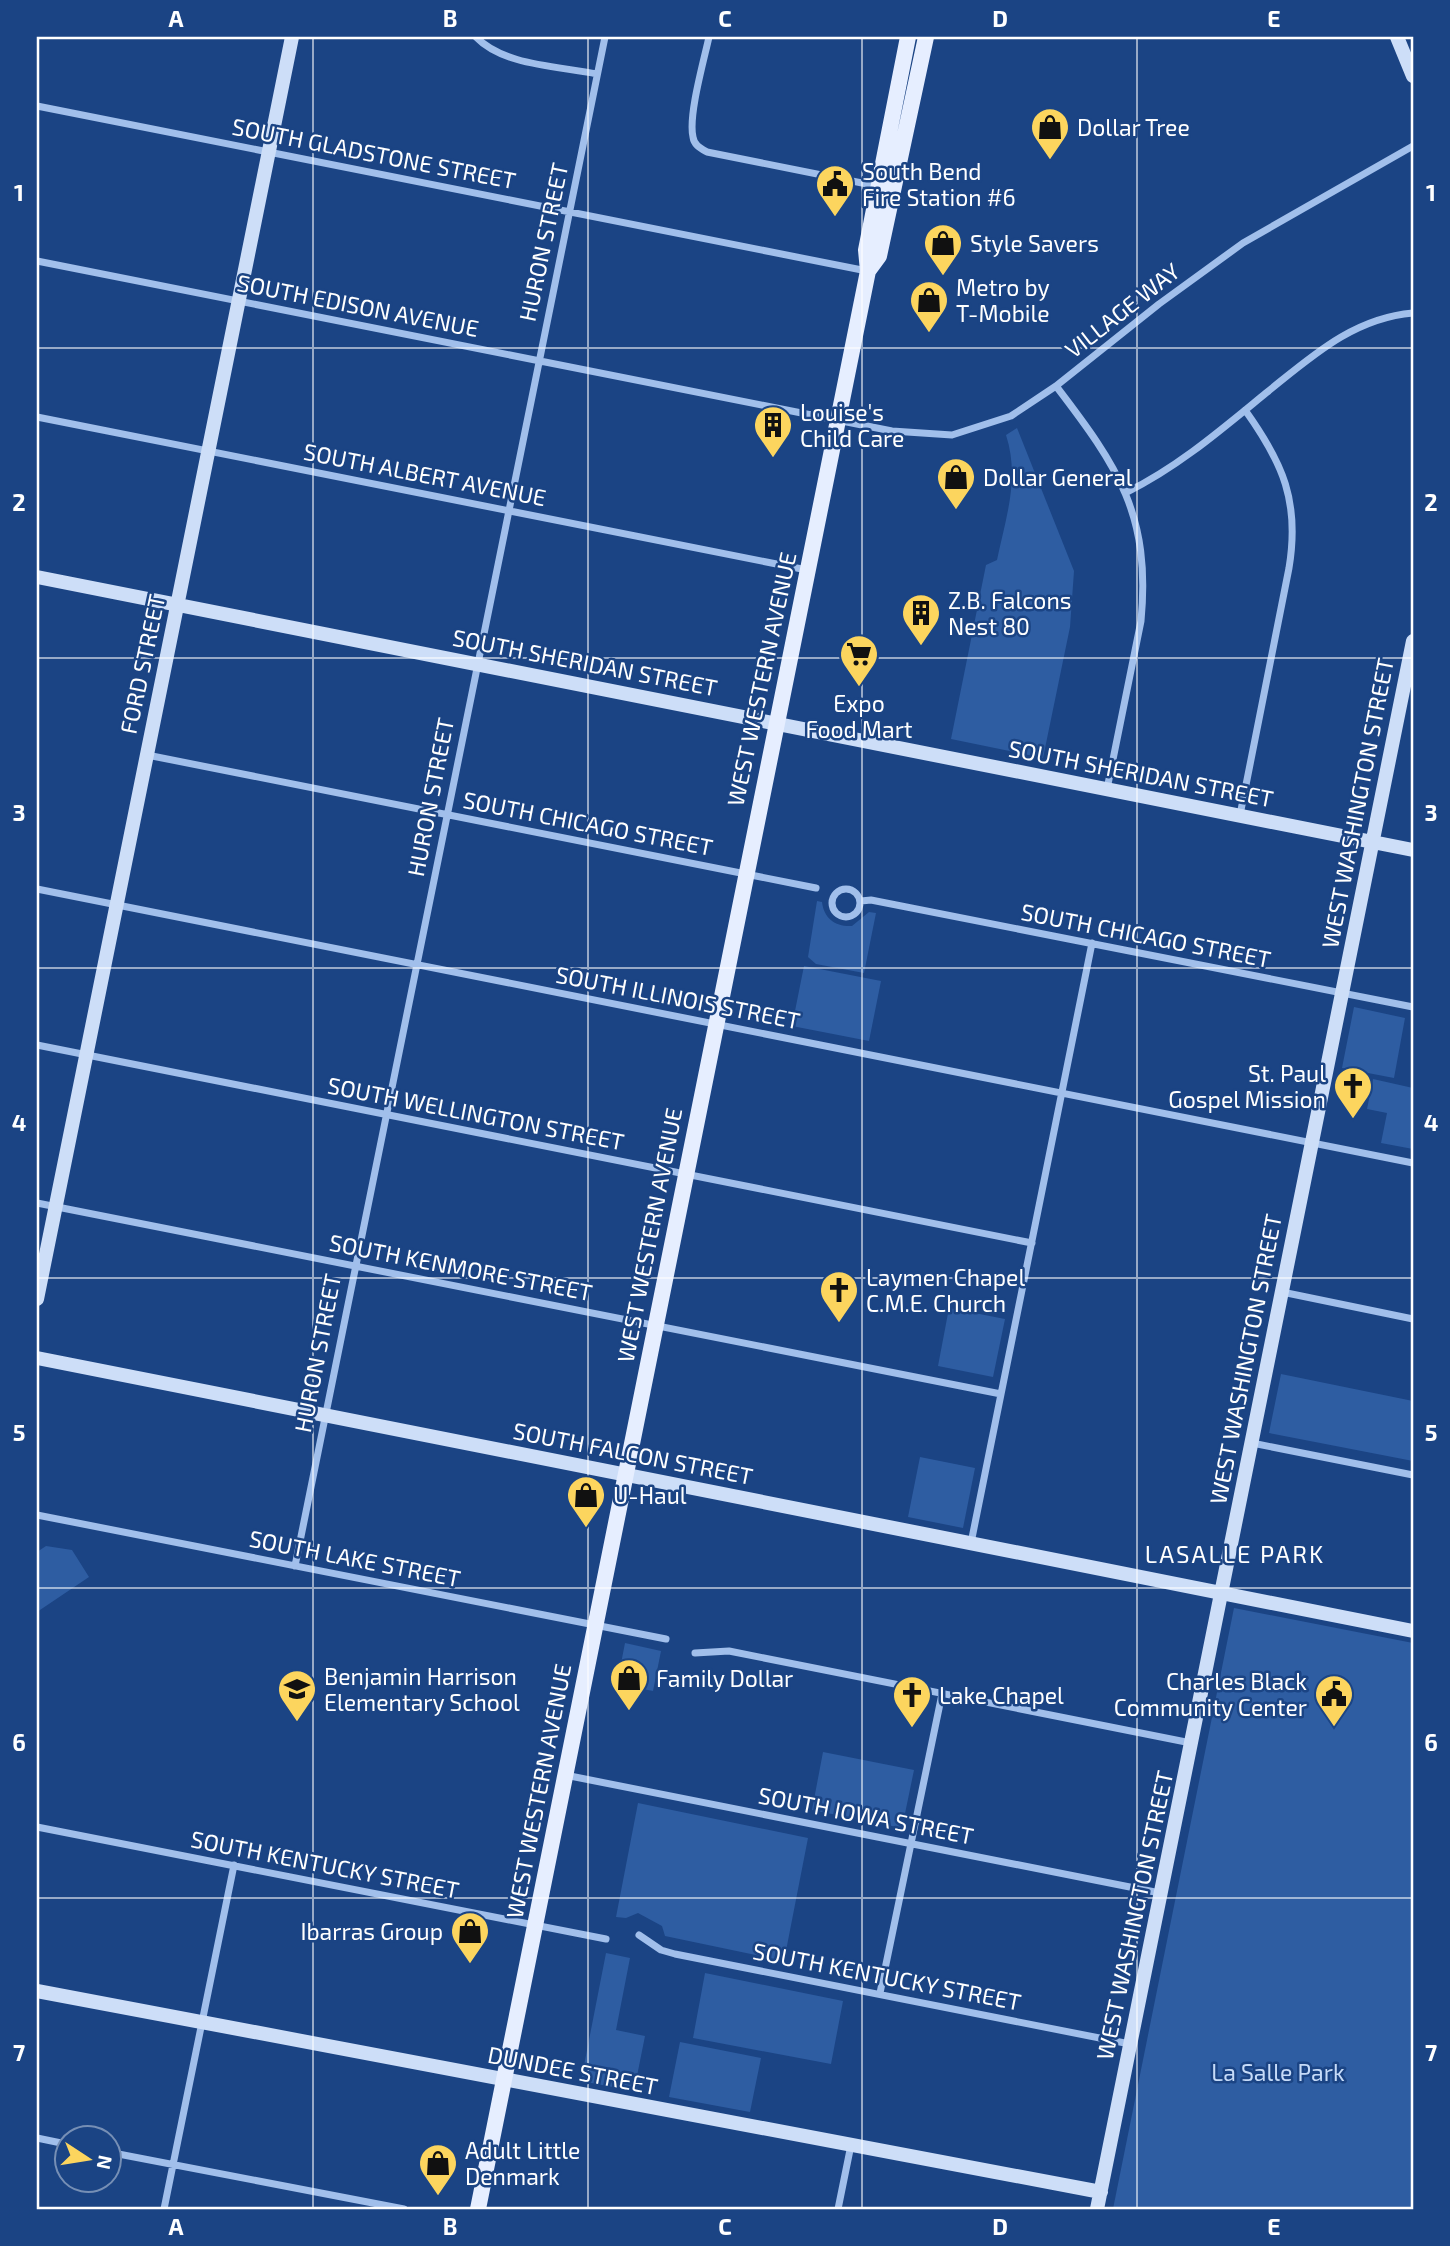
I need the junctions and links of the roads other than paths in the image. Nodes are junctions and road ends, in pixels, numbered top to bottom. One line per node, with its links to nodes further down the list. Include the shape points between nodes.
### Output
1 (292, 37): 12 (street, FORD STREET)
2 (477, 37): 8 (street, via 505,56)
3 (605, 37): 8 (street, HURON STREET)
4 (709, 37): 13 (street, via 692,129 696,146)
5 (908, 37): 13 (main road, WEST WESTERN AVENUE)
6 (926, 37): 16 (main road, WEST WESTERN AVENUE, via 879,256)
7 (1397, 37): 9 (street)
8 (597, 74): 14 (street, HURON STREET)
9 (1413, 76)
10 (37, 106): 12 (street, SOUTH GLADSTONE STREET)
11 (1413, 146): 20 (street, VILLAGE WAY, via 1243,243)
12 (268, 152): 14 (street, SOUTH GLADSTONE STREET); 17 (street, FORD STREET)
13 (877, 186): 16 (main road, WEST WESTERN AVENUE, via 866,250)
14 (570, 210): 16 (street, SOUTH GLADSTONE STREET); 19 (street, HURON STREET)
15 (37, 261): 17 (street, SOUTH EDISON AVENUE)
16 (868, 271): 23 (main road, WEST WESTERN AVENUE)
17 (240, 302): 19 (street, SOUTH EDISON AVENUE); 24 (street, FORD STREET)
18 (1413, 313): 21 (street, via 1382,318 1343,334)
19 (538, 361): 23 (street, SOUTH EDISON AVENUE); 26 (street, HURON STREET)
20 (1056, 386): 23 (street, VILLAGE WAY, via 1011,416 952,435 908,434); 25 (street, via 1107,453)
21 (1245, 410): 25 (street, via 1165,472); 36 (street, via 1282,470 1294,530)
22 (37, 417): 24 (street, SOUTH ALBERT AVENUE)
23 (837, 421): 27 (main road, WEST WESTERN AVENUE)
24 (209, 451): 26 (street, SOUTH ALBERT AVENUE); 29 (street, FORD STREET)
25 (1127, 492): 34 (street, via 1140,537 1144,594)
26 (508, 510): 27 (street, SOUTH ALBERT AVENUE); 31 (street, HURON STREET)
27 (807, 570): 32 (main road, WEST WESTERN AVENUE)
28 (37, 577): 29 (street, SOUTH SHERIDAN STREET)
29 (177, 605): 31 (street, SOUTH SHERIDAN STREET); 33 (street, FORD STREET)
30 (1413, 641): 37 (street, WEST WASHINGTON STREET)
31 (476, 664): 32 (street, SOUTH SHERIDAN STREET); 35 (street, HURON STREET)
32 (776, 723): 34 (street, SOUTH SHERIDAN STREET); 39 (main road, WEST WESTERN AVENUE)
33 (147, 755): 35 (street, SOUTH CHICAGO STREET); 43 (street, FORD STREET)
34 (1107, 790): 36 (street, SOUTH SHERIDAN STREET)
35 (446, 814): 39 (street, SOUTH CHICAGO STREET); 45 (street, HURON STREET)
36 (1240, 815): 37 (street, SOUTH SHERIDAN STREET)
37 (1372, 842): 38 (street, SOUTH SHERIDAN STREET); 46 (street, WEST WASHINGTON STREET)
38 (1413, 850)
39 (744, 874): 40 (street, SOUTH CHICAGO STREET); 48 (main road, WEST WESTERN AVENUE)
40 (816, 888)
41 (37, 889): 43 (street, SOUTH ILLINOIS STREET)
42 (860, 901): 42 (street, SOUTH CHICAGO STREET, via 853,890 844,889 834,897 833,906 842,916 851,917); 44 (street, SOUTH CHICAGO STREET)
43 (118, 905): 45 (street, SOUTH ILLINOIS STREET); 50 (street, FORD STREET)
44 (1092, 943): 46 (street, SOUTH CHICAGO STREET); 51 (street)
45 (415, 964): 48 (street, SOUTH ILLINOIS STREET); 52 (street, HURON STREET)
46 (1342, 993): 47 (street, SOUTH CHICAGO STREET); 53 (street, WEST WASHINGTON STREET)
47 (1413, 1007)
48 (715, 1024): 51 (street, SOUTH ILLINOIS STREET); 55 (main road, WEST WESTERN AVENUE)
49 (37, 1045): 50 (street, SOUTH WELLINGTON STREET)
50 (86, 1055): 52 (street, SOUTH WELLINGTON STREET); 57 (street, FORD STREET)
51 (1062, 1094): 53 (street, SOUTH ILLINOIS STREET); 58 (street)
52 (384, 1114): 55 (street, SOUTH WELLINGTON STREET); 59 (street, HURON STREET)
53 (1311, 1142): 54 (street, SOUTH ILLINOIS STREET); 60 (street, WEST WASHINGTON STREET)
54 (1413, 1163)
55 (684, 1174): 58 (street, SOUTH WELLINGTON STREET); 63 (main road, WEST WESTERN AVENUE)
56 (37, 1203): 57 (street, SOUTH KENMORE STREET)
57 (55, 1206): 59 (street, SOUTH KENMORE STREET); 61 (street, FORD STREET)
58 (1032, 1243): 65 (street)
59 (355, 1265): 63 (street, SOUTH KENMORE STREET); 66 (street, HURON STREET)
60 (1281, 1292): 62 (street); 67 (street, WEST WASHINGTON STREET)
61 (37, 1300)
62 (1413, 1319)
63 (654, 1325): 65 (street, SOUTH KENMORE STREET); 68 (main road, WEST WESTERN AVENUE)
64 (37, 1358): 66 (street, SOUTH FALCON STREET)
65 (1002, 1394): 71 (street)
66 (324, 1415): 68 (street, SOUTH FALCON STREET); 72 (street, HURON STREET)
67 (1252, 1443): 69 (street); 73 (street, WEST WASHINGTON STREET)
68 (624, 1474): 71 (street, SOUTH FALCON STREET); 74 (main road, WEST WESTERN AVENUE)
69 (1413, 1475)
70 (37, 1514): 72 (street, SOUTH LAKE STREET)
71 (971, 1543): 73 (street, SOUTH FALCON STREET)
72 (295, 1566): 74 (street, SOUTH LAKE STREET)
73 (1221, 1593): 75 (street, SOUTH FALCON STREET); 79 (street, WEST WASHINGTON STREET)
74 (594, 1625): 76 (street, SOUTH LAKE STREET); 80 (main road, WEST WESTERN AVENUE)
75 (1413, 1631)
76 (666, 1639)
77 (695, 1653): 78 (street, via 729,1651)
78 (942, 1693): 79 (street); 82 (street)
79 (1191, 1744): 84 (street, WEST WASHINGTON STREET)
80 (564, 1774): 82 (street, SOUTH IOWA STREET); 85 (main road, WEST WESTERN AVENUE)
81 (37, 1827): 83 (street, SOUTH KENTUCKY STREET)
82 (912, 1844): 84 (street, SOUTH IOWA STREET); 89 (street)
83 (234, 1865): 85 (street, SOUTH KENTUCKY STREET); 90 (street)
84 (1161, 1894): 91 (street, WEST WASHINGTON STREET)
85 (535, 1924): 87 (street, SOUTH KENTUCKY STREET); 92 (main road, WEST WESTERN AVENUE)
86 (639, 1935): 89 (street, SOUTH KENTUCKY STREET, via 675,1954)
87 (606, 1939)
88 (37, 1991): 90 (street, DUNDEE STREET)
89 (880, 1993): 91 (street, SOUTH KENTUCKY STREET)
90 (202, 2023): 92 (street, DUNDEE STREET); 95 (street)
91 (1130, 2045): 96 (street, WEST WASHINGTON STREET)
92 (503, 2081): 93 (street, DUNDEE STREET); 99 (main road, WEST WESTERN AVENUE)
93 (851, 2145): 96 (street, DUNDEE STREET); 100 (street)
94 (122, 2155): 95 (street)
95 (173, 2165): 97 (street); 98 (street)
96 (1101, 2192): 101 (street, WEST WASHINGTON STREET)
97 (164, 2209)
98 (404, 2209)
99 (478, 2209)
100 (838, 2209)
101 (1097, 2209)

